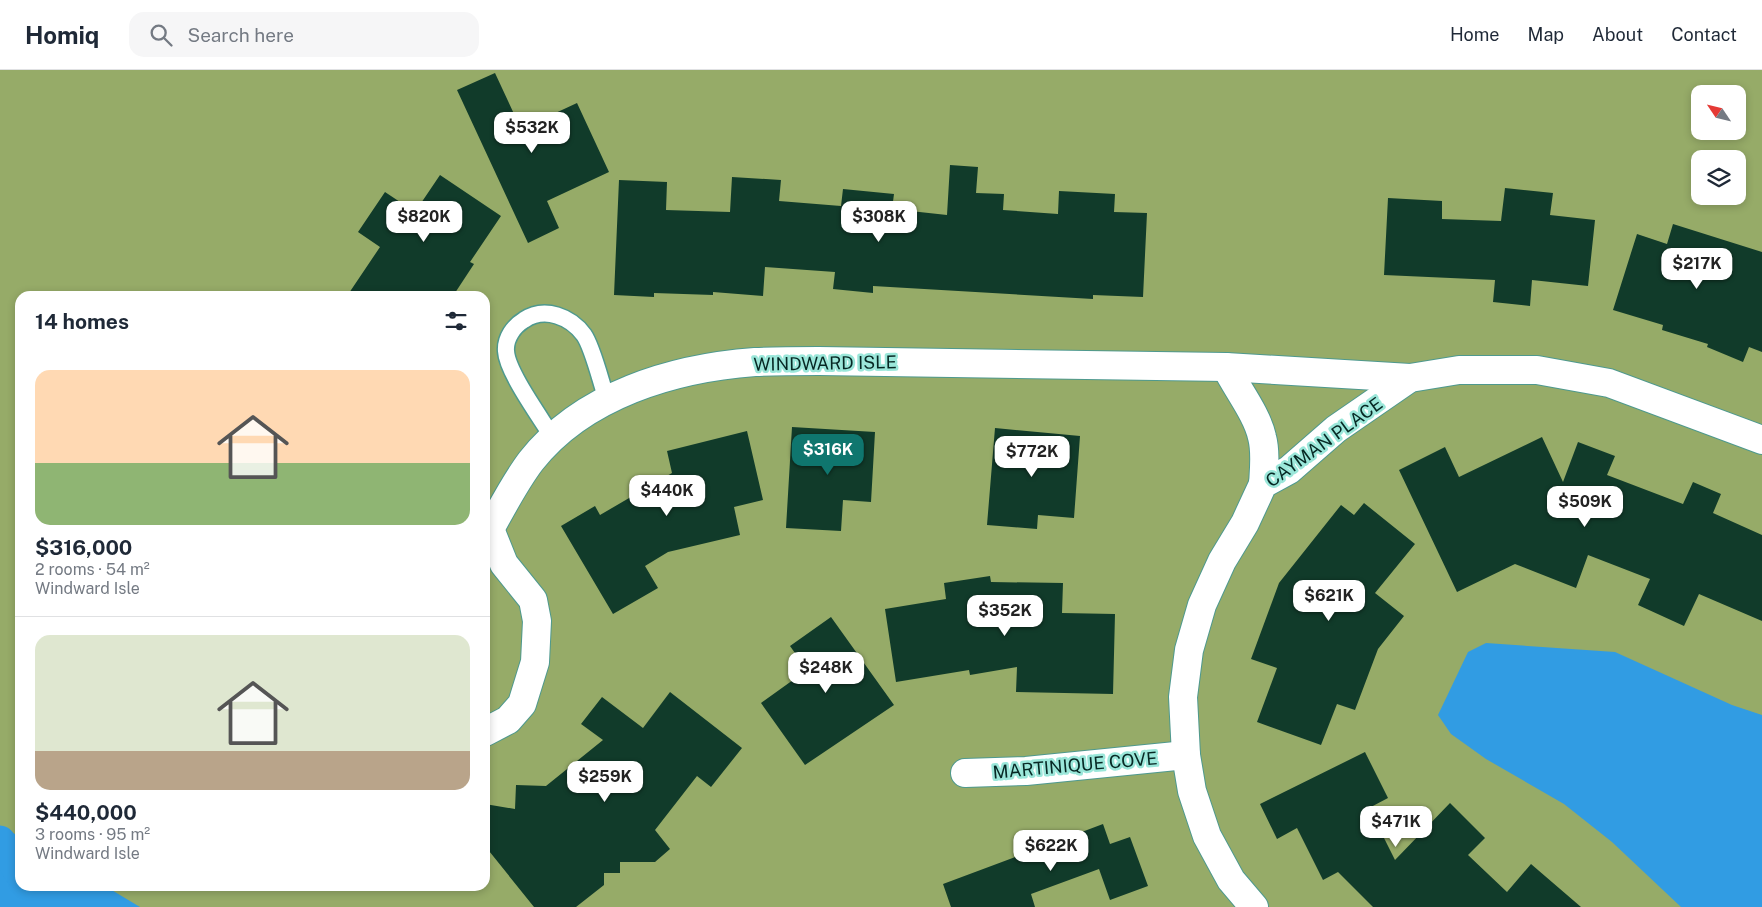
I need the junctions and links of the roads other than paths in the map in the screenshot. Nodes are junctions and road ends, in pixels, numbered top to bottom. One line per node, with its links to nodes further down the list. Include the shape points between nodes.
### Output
1 (1226, 367): 2 (street, WINDWARD ISLE); 3 (street, WINDWARD ISLE, via 754,362 689,372); 6 (street, via 1262,437 1265,459)
2 (1410, 378): 5 (street, CAYMAN PLACE, via 1459,370 1562,373 1609,383); 6 (street, CAYMAN PLACE, via 1336,429 1290,470)
3 (607, 400): 4 (street, WINDWARD ISLE); 4 (lane, via 584,336 568,320 549,312 525,318 511,332 506,351 512,370)
4 (553, 438): 7 (street, WINDWARD ISLE, via 531,461)
5 (1762, 440)
6 (1263, 484): 10 (street, CAYMAN PLACE, via 1206,596 1189,650 1183,697)
7 (490, 526)
8 (490, 537): 9 (street, WINDWARD ISLE, via 504,564 533,600 537,621 535,662 522,704 508,720)
9 (490, 729)
10 (1186, 755): 11 (street, MARTINIQUE COVE, via 1026,771); 12 (street, CAYMAN PLACE, via 1192,792 1207,836 1231,880)
11 (965, 773)
12 (1254, 907)

